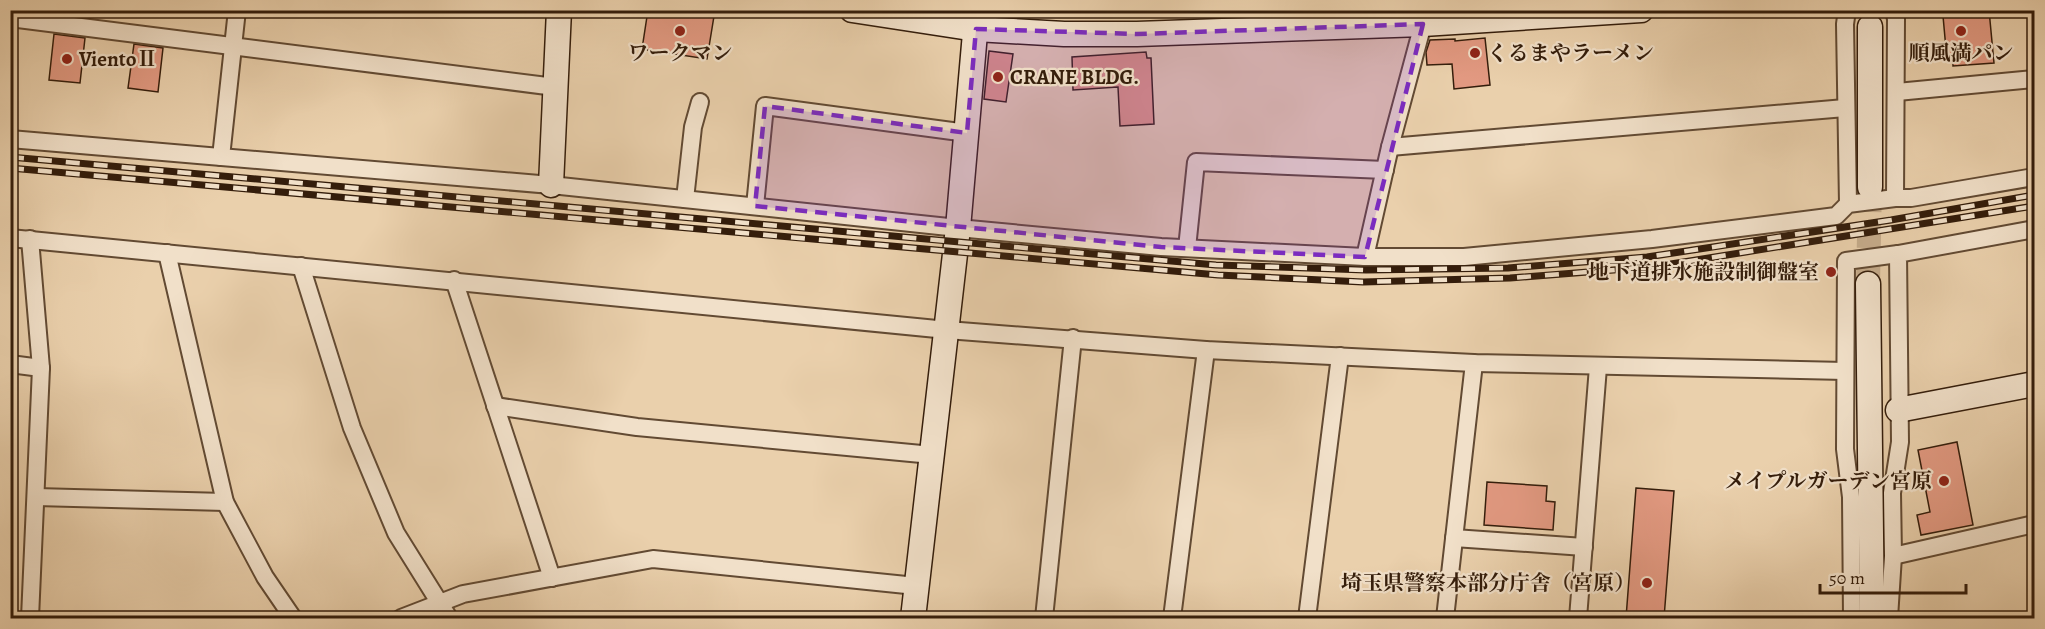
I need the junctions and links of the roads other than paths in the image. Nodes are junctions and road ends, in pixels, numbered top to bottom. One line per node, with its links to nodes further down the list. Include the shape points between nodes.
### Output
1 (237, 10): 11 (street)
2 (559, 10): 13 (street)
3 (852, 10): 9 (street)
4 (1641, 10): 7 (street)
5 (1847, 10): 16 (street)
6 (1894, 10): 14 (street)
7 (1424, 17): 9 (street, via 1137,34 1064,33); 19 (street)
8 (10, 18): 11 (street)
9 (977, 20): 17 (street)
10 (1870, 27): 24 (street)
11 (233, 45): 13 (street); 20 (street)
12 (2034, 79): 14 (street)
13 (555, 87): 23 (street)
14 (1897, 92): 25 (street)
15 (700, 102): 26 (street, via 693,127)
16 (1845, 108): 19 (street); 27 (street)
17 (967, 133): 28 (street, via 765,106); 29 (street)
18 (10, 139): 20 (street)
19 (1390, 147): 21 (street)
20 (221, 158): 23 (street)
21 (1385, 170): 33 (street, via 1196,162); 36 (street)
22 (2034, 177): 25 (street)
23 (551, 185): 26 (street)
24 (1870, 187)
25 (1894, 198): 27 (street)
26 (685, 199): 28 (street)
27 (1848, 204): 36 (street, via 1836,216 1652,239 1464,256)
28 (755, 206): 29 (street)
29 (958, 228): 33 (street); 40 (street)
30 (2034, 230): 35 (street)
31 (10, 238): 32 (street)
32 (30, 239): 34 (street); 47 (street)
33 (1187, 248): 36 (street)
34 (167, 253): 37 (street); 54 (street)
35 (1898, 254): 48 (street, via 1846,261); 51 (street)
36 (1365, 257)
37 (301, 266): 38 (street); 61 (street, via 352,428 396,533)
38 (454, 280): 40 (street); 50 (street)
39 (1868, 284): 73 (street)
40 (947, 330): 41 (street); 52 (street)
41 (1073, 338): 42 (street); 67 (street)
42 (1206, 350): 43 (street); 68 (street)
43 (1341, 357): 44 (street); 69 (street)
44 (1474, 363): 46 (street); 56 (street)
45 (10, 364): 47 (street)
46 (1598, 367): 48 (street); 57 (street)
47 (41, 368): 53 (street)
48 (1845, 371): 72 (street)
49 (2034, 384): 51 (street)
50 (495, 406): 52 (street, via 637,427); 59 (street)
51 (1898, 410): 58 (street, via 1900,442 1892,493)
52 (932, 455): 60 (street)
53 (36, 497): 54 (street); 62 (street)
54 (225, 502): 63 (street, via 265,577)
55 (2034, 524): 58 (street)
56 (1454, 538): 57 (street); 70 (street)
57 (1584, 547): 71 (street)
58 (1893, 556): 74 (street)
59 (552, 578): 60 (street, via 653,560); 61 (street, via 463,594)
60 (916, 586): 66 (street)
61 (438, 603): 64 (street); 65 (street)
62 (30, 618)
63 (293, 618)
64 (401, 618)
65 (449, 618)
66 (913, 618)
67 (1044, 618)
68 (1172, 618)
69 (1308, 618)
70 (1445, 618)
71 (1578, 618)
72 (1852, 618)
73 (1872, 618)
74 (1889, 618)

